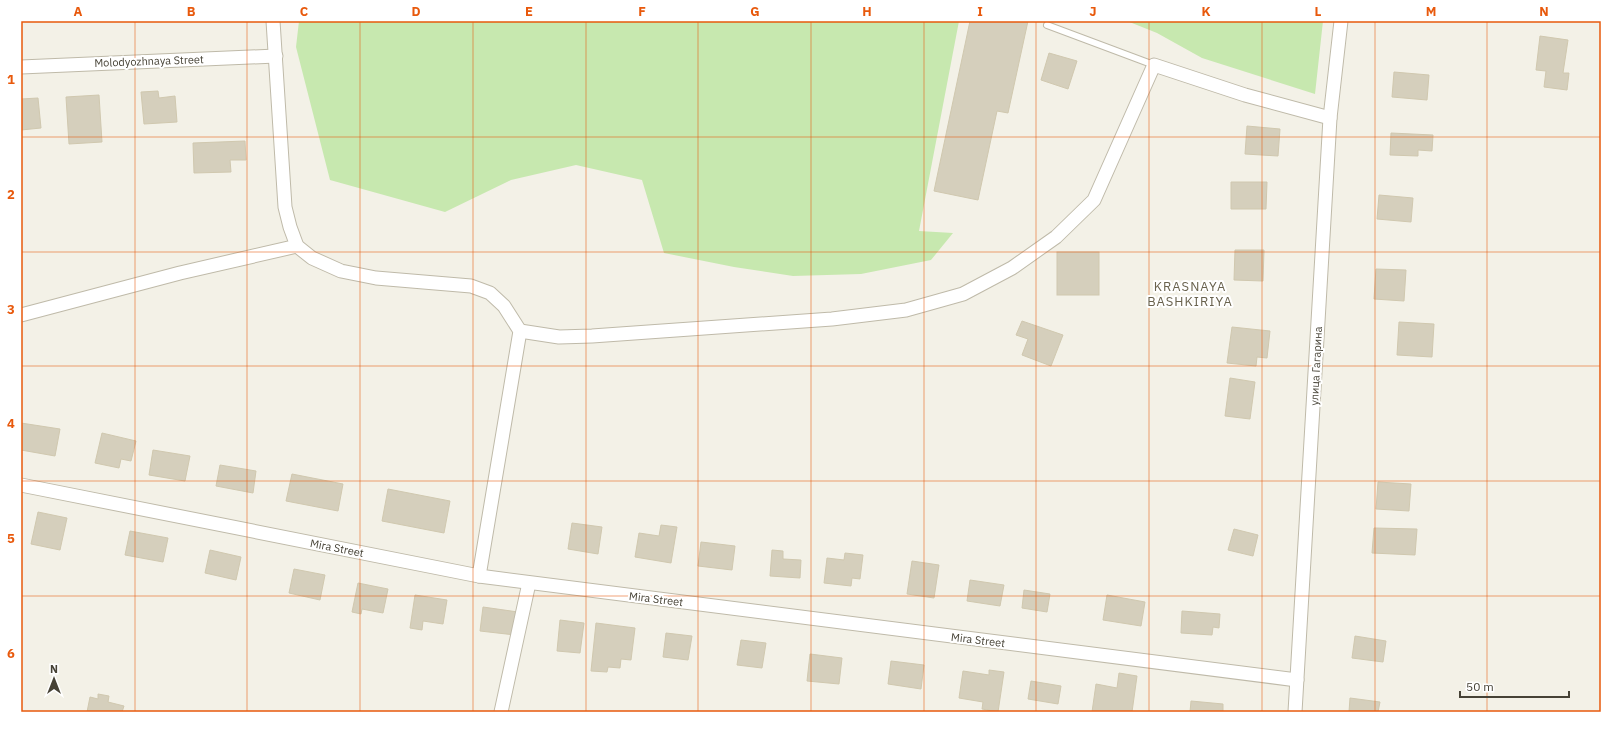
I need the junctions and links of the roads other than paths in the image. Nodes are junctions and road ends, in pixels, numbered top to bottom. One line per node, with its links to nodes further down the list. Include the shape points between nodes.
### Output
1 (273, 21): 4 (street)
2 (1341, 21): 7 (street, улица Гагарина)
3 (1047, 25): 5 (lane)
4 (276, 56): 6 (street, Molodyozhnaya Street); 8 (street, via 285,207)
5 (1154, 65): 7 (street, via 1245,95); 10 (street, via 1094,200 1056,237 1012,268 963,294 906,310 832,319 592,336 559,337)
6 (21, 67)
7 (1330, 118): 14 (street, улица Гагарина)
8 (297, 246): 9 (street, via 180,273); 10 (street, via 312,258 341,271 376,278 471,286 490,293 504,306)
9 (21, 315)
10 (520, 332): 12 (street)
11 (21, 484): 12 (street, Mira Street)
12 (479, 576): 13 (street, Mira Street)
13 (529, 583): 14 (street, Mira Street); 15 (street)
14 (1297, 680): 16 (street, улица Гагарина)
15 (501, 712)
16 (1295, 712)

